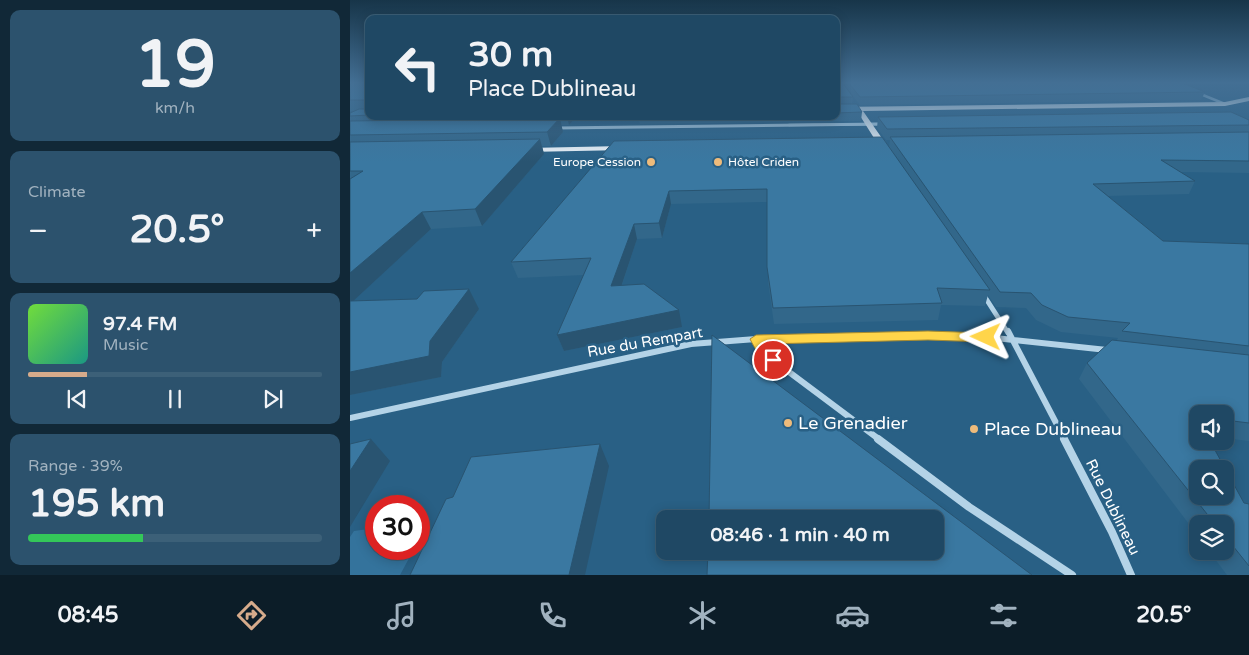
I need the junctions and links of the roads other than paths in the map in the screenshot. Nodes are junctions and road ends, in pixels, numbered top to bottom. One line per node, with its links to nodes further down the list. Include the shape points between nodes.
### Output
1 (858, 109): 2 (main road)
2 (867, 124): 3 (street); 4 (street); 6 (main road)
3 (885, 124)
4 (550, 128)
5 (892, 144): 6 (main road)
6 (878, 145): 9 (street)
7 (628, 148): 8 (main road)
8 (519, 150)
9 (888, 152)
10 (981, 290): 12 (street, Rue Dublineau)
11 (756, 339): 12 (street, Rue du Rempart, via 928,336); 14 (street, Rue du Rempart, via 668,348); 15 (street, via 773,360 969,507)
12 (1014, 341): 13 (street, Rue du Rempart); 16 (street, Rue Dublineau)
13 (1111, 350)
14 (350, 418)
15 (1072, 575)
16 (1131, 575)

